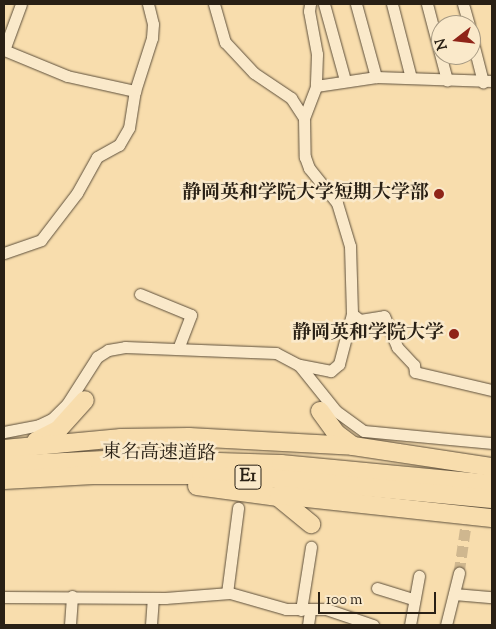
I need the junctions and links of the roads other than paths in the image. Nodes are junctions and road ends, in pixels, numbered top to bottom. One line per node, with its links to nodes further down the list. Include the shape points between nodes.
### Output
1 (21, 4): 9 (street)
2 (148, 4): 17 (street, via 154,24 152,38)
3 (214, 4): 18 (street, via 225,42 254,73 291,98)
4 (310, 4): 16 (street, via 317,54)
5 (324, 4): 13 (street)
6 (356, 4): 11 (street)
7 (392, 4): 12 (street)
8 (427, 4): 14 (street)
9 (4, 50): 17 (street, via 67,76)
10 (481, 62): 15 (street)
11 (376, 77): 12 (street); 13 (street)
12 (411, 78): 14 (street)
13 (346, 80): 16 (street)
14 (447, 80): 15 (street)
15 (488, 81)
16 (316, 86): 18 (street)
17 (135, 91): 19 (street, via 133,118 119,145 97,157 77,194 41,240)
18 (304, 118): 21 (street, via 305,157 309,168 337,203 350,246)
19 (4, 253)
20 (140, 294): 22 (street, via 191,316)
21 (352, 314): 23 (street, via 337,368 331,371); 24 (street, via 360,320 384,316 397,347 414,365 415,372)
22 (178, 348): 23 (street, via 263,351 284,356); 27 (street, via 125,347 108,350 92,362 67,404 52,419)
23 (299, 365): 28 (street, via 341,416 364,431 384,436)
24 (492, 390)
25 (85, 400): 31 (highway, via 68,421 49,436)
26 (320, 411): 30 (highway, via 337,434)
27 (4, 432)
28 (479, 442): 29 (street); 32 (street)
29 (492, 443)
30 (353, 446): 31 (highway, via 189,437 120,438); 34 (highway)
31 (4, 448)
32 (476, 458)
33 (4, 465): 37 (highway, 東名高速道路 / E1, via 125,459 281,464)
34 (492, 467)
35 (54, 477): 36 (highway, 東名高速道路 / E1); 38 (highway, via 152,482); 39 (highway, 東名高速道路 / E1, via 126,474 281,479)
36 (4, 480)
37 (492, 484)
38 (256, 493): 41 (highway); 42 (highway, via 286,500)
39 (492, 499)
40 (238, 508): 47 (street)
41 (492, 518)
42 (311, 524)
43 (311, 547): 54 (street)
44 (459, 573): 48 (street)
45 (419, 576): 53 (street)
46 (377, 588): 53 (street)
47 (227, 593): 52 (street); 54 (street)
48 (454, 594): 51 (street); 60 (street)
49 (72, 596): 50 (street); 52 (street); 55 (street)
50 (4, 597)
51 (492, 597)
52 (153, 598): 56 (street)
53 (414, 599): 59 (street)
54 (305, 610): 57 (street); 58 (street, via 326,609)
55 (70, 625)
56 (151, 625)
57 (308, 625)
58 (373, 625)
59 (410, 625)
60 (446, 625)

